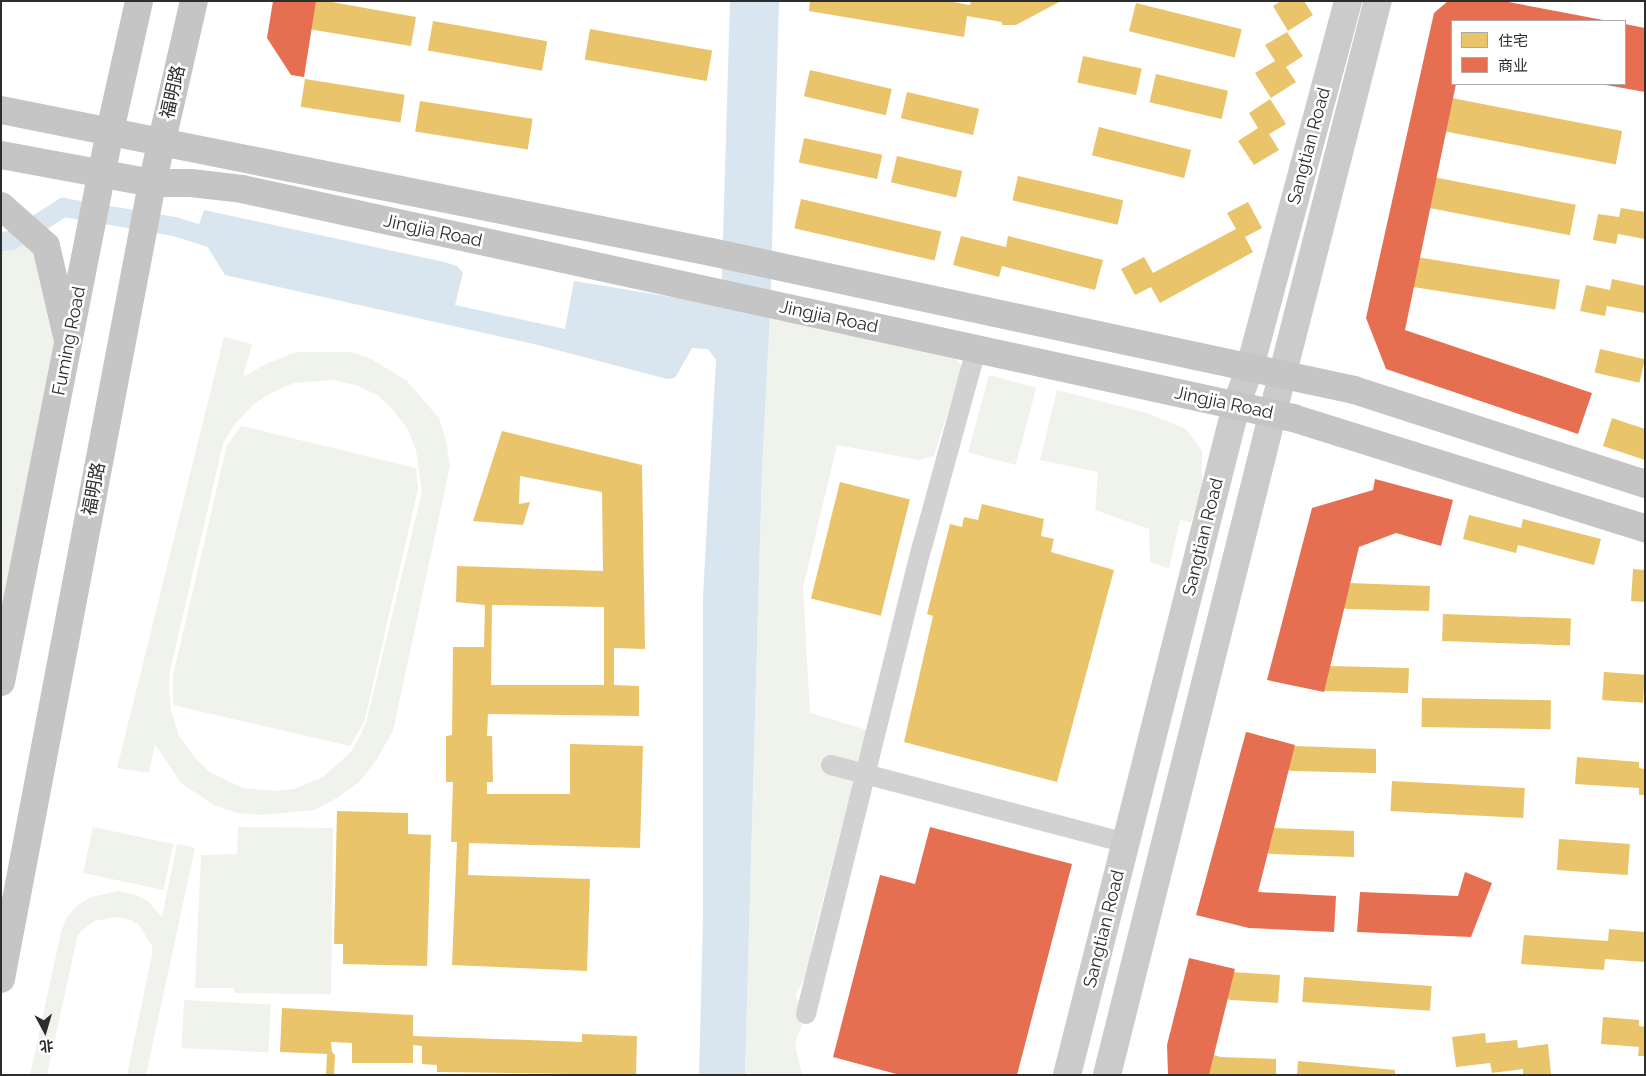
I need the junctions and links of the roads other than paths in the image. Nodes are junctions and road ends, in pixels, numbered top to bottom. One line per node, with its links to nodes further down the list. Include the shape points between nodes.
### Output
1 (139, 1): 6 (main road, Fuming Road)
2 (194, 1): 7 (main road, 福明路)
3 (1348, 1): 14 (main road, Sangtian Road)
4 (1378, 1): 15 (main road, Sangtian Road)
5 (1, 110): 6 (main road, Jingjia Road)
6 (110, 131): 7 (main road, Jingjia Road); 9 (main road, Fuming Road)
7 (161, 142): 10 (main road, 福明路); 14 (main road, Jingjia Road, via 711,252)
8 (1, 155): 9 (main road, Jingjia Road)
9 (103, 175): 10 (main road, Jingjia Road); 12 (main road, Fuming Road)
10 (152, 184): 13 (main road, Jingjia Road, via 191,183 242,189); 24 (main road, 福明路)
11 (1, 206): 12 (main road, via 46,246)
12 (69, 344): 20 (main road, Fuming Road)
13 (976, 349): 16 (main road, Jingjia Road); 22 (street, via 922,547)
14 (1250, 367): 15 (main road, Jingjia Road); 16 (main road, Sangtian Road)
15 (1282, 374): 17 (main road, Sangtian Road); 18 (main road, Jingjia Road, via 1354,390)
16 (1236, 406): 17 (main road, Jingjia Road); 23 (main road, Sangtian Road)
17 (1272, 414): 19 (main road, Jingjia Road); 27 (main road, Sangtian Road)
18 (1645, 484)
19 (1645, 528)
20 (1, 682)
21 (831, 765): 22 (street)
22 (866, 774): 23 (street); 25 (street)
23 (1126, 843): 26 (main road, Sangtian Road)
24 (1, 979)
25 (806, 1014)
26 (1067, 1075)
27 (1107, 1075)

